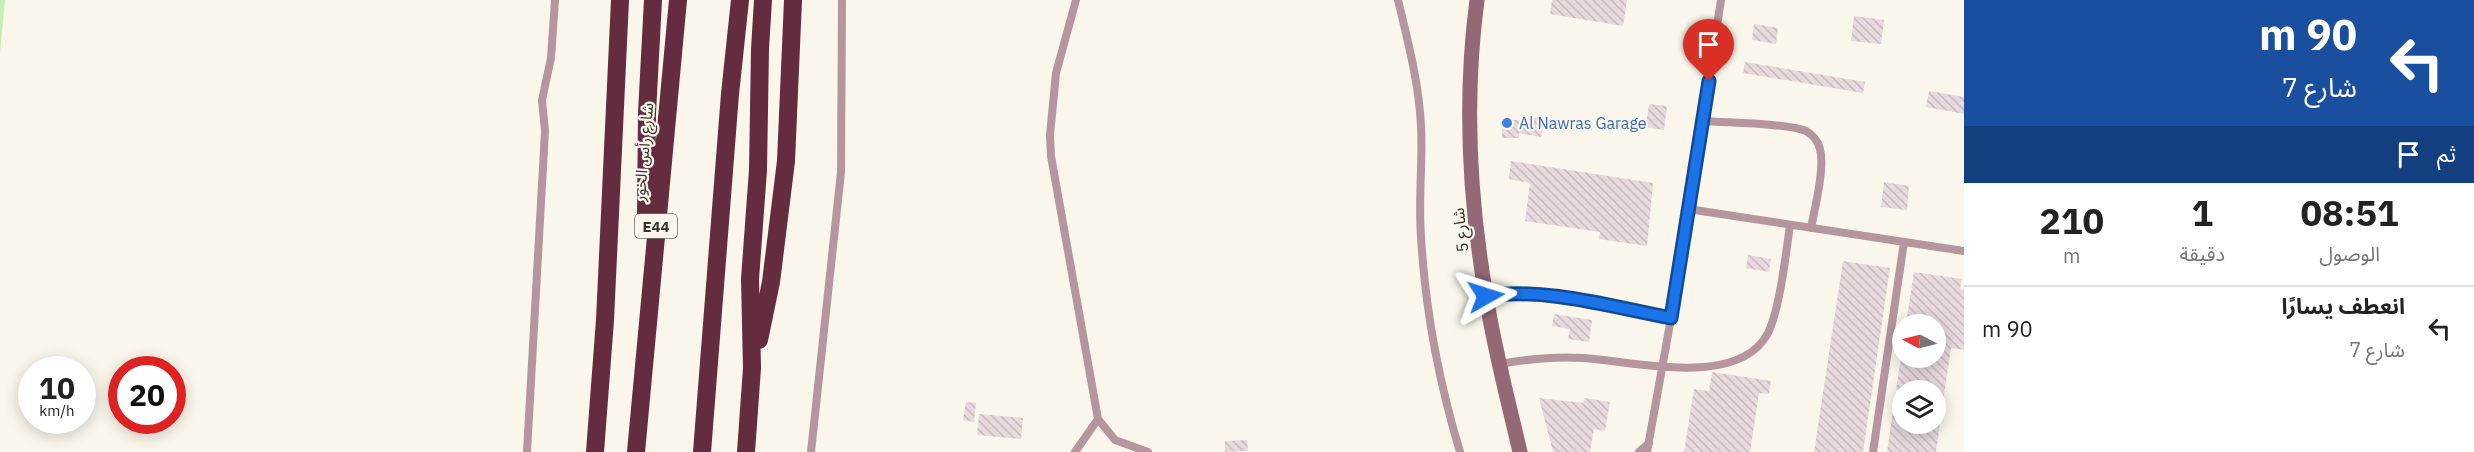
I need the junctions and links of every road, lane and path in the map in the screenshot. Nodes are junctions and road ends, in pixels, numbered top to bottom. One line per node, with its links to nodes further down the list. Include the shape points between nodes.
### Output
1 (555, 0): 27 (lane, via 551,58 542,100 545,131)
2 (620, 0): 28 (highway)
3 (653, 0): 21 (highway, via 647,113)
4 (678, 0): 21 (highway, شارع رأس الخور / E44)
5 (740, 0): 30 (highway)
6 (763, 0): 24 (highway, via 750,279)
7 (793, 0): 24 (highway, via 786,161 771,282)
8 (842, 0): 32 (lane, via 841,172)
9 (1077, 0): 25 (lane, via 1056,73 1051,156)
10 (1398, 0): 35 (lane, via 1420,103 1420,224 1425,281 1439,368)
11 (1477, 0): 19 (street, شارع 5, via 1469,88 1470,148)
12 (1721, 0): 13 (lane)
13 (1703, 121): 14 (lane); 16 (lane, via 1790,128 1805,131 1816,139 1821,160)
14 (1688, 209): 15 (lane); 20 (lane)
15 (1790, 225): 16 (lane); 23 (lane, via 1774,313 1761,342 1746,356 1727,363)
16 (1811, 228): 17 (lane)
17 (1904, 242): 18 (lane); 38 (lane)
18 (1964, 251)
19 (1486, 296): 20 (lane, via 1543,295); 22 (street, شارع 5)
20 (1671, 318): 23 (lane)
21 (645, 337): 29 (highway, شارع رأس الخور / E44)
22 (1500, 364): 23 (lane, via 1562,357); 36 (street, شارع 5)
23 (1662, 365): 26 (lane)
24 (752, 368): 31 (highway)
25 (1098, 419): 33 (lane); 34 (lane, via 1115,440)
26 (1648, 448): 37 (lane)
27 (527, 452)
28 (595, 452)
29 (636, 452)
30 (702, 452)
31 (747, 452)
32 (811, 452)
33 (1075, 452)
34 (1148, 452)
35 (1460, 452)
36 (1520, 452)
37 (1639, 452)
38 (1873, 452)

